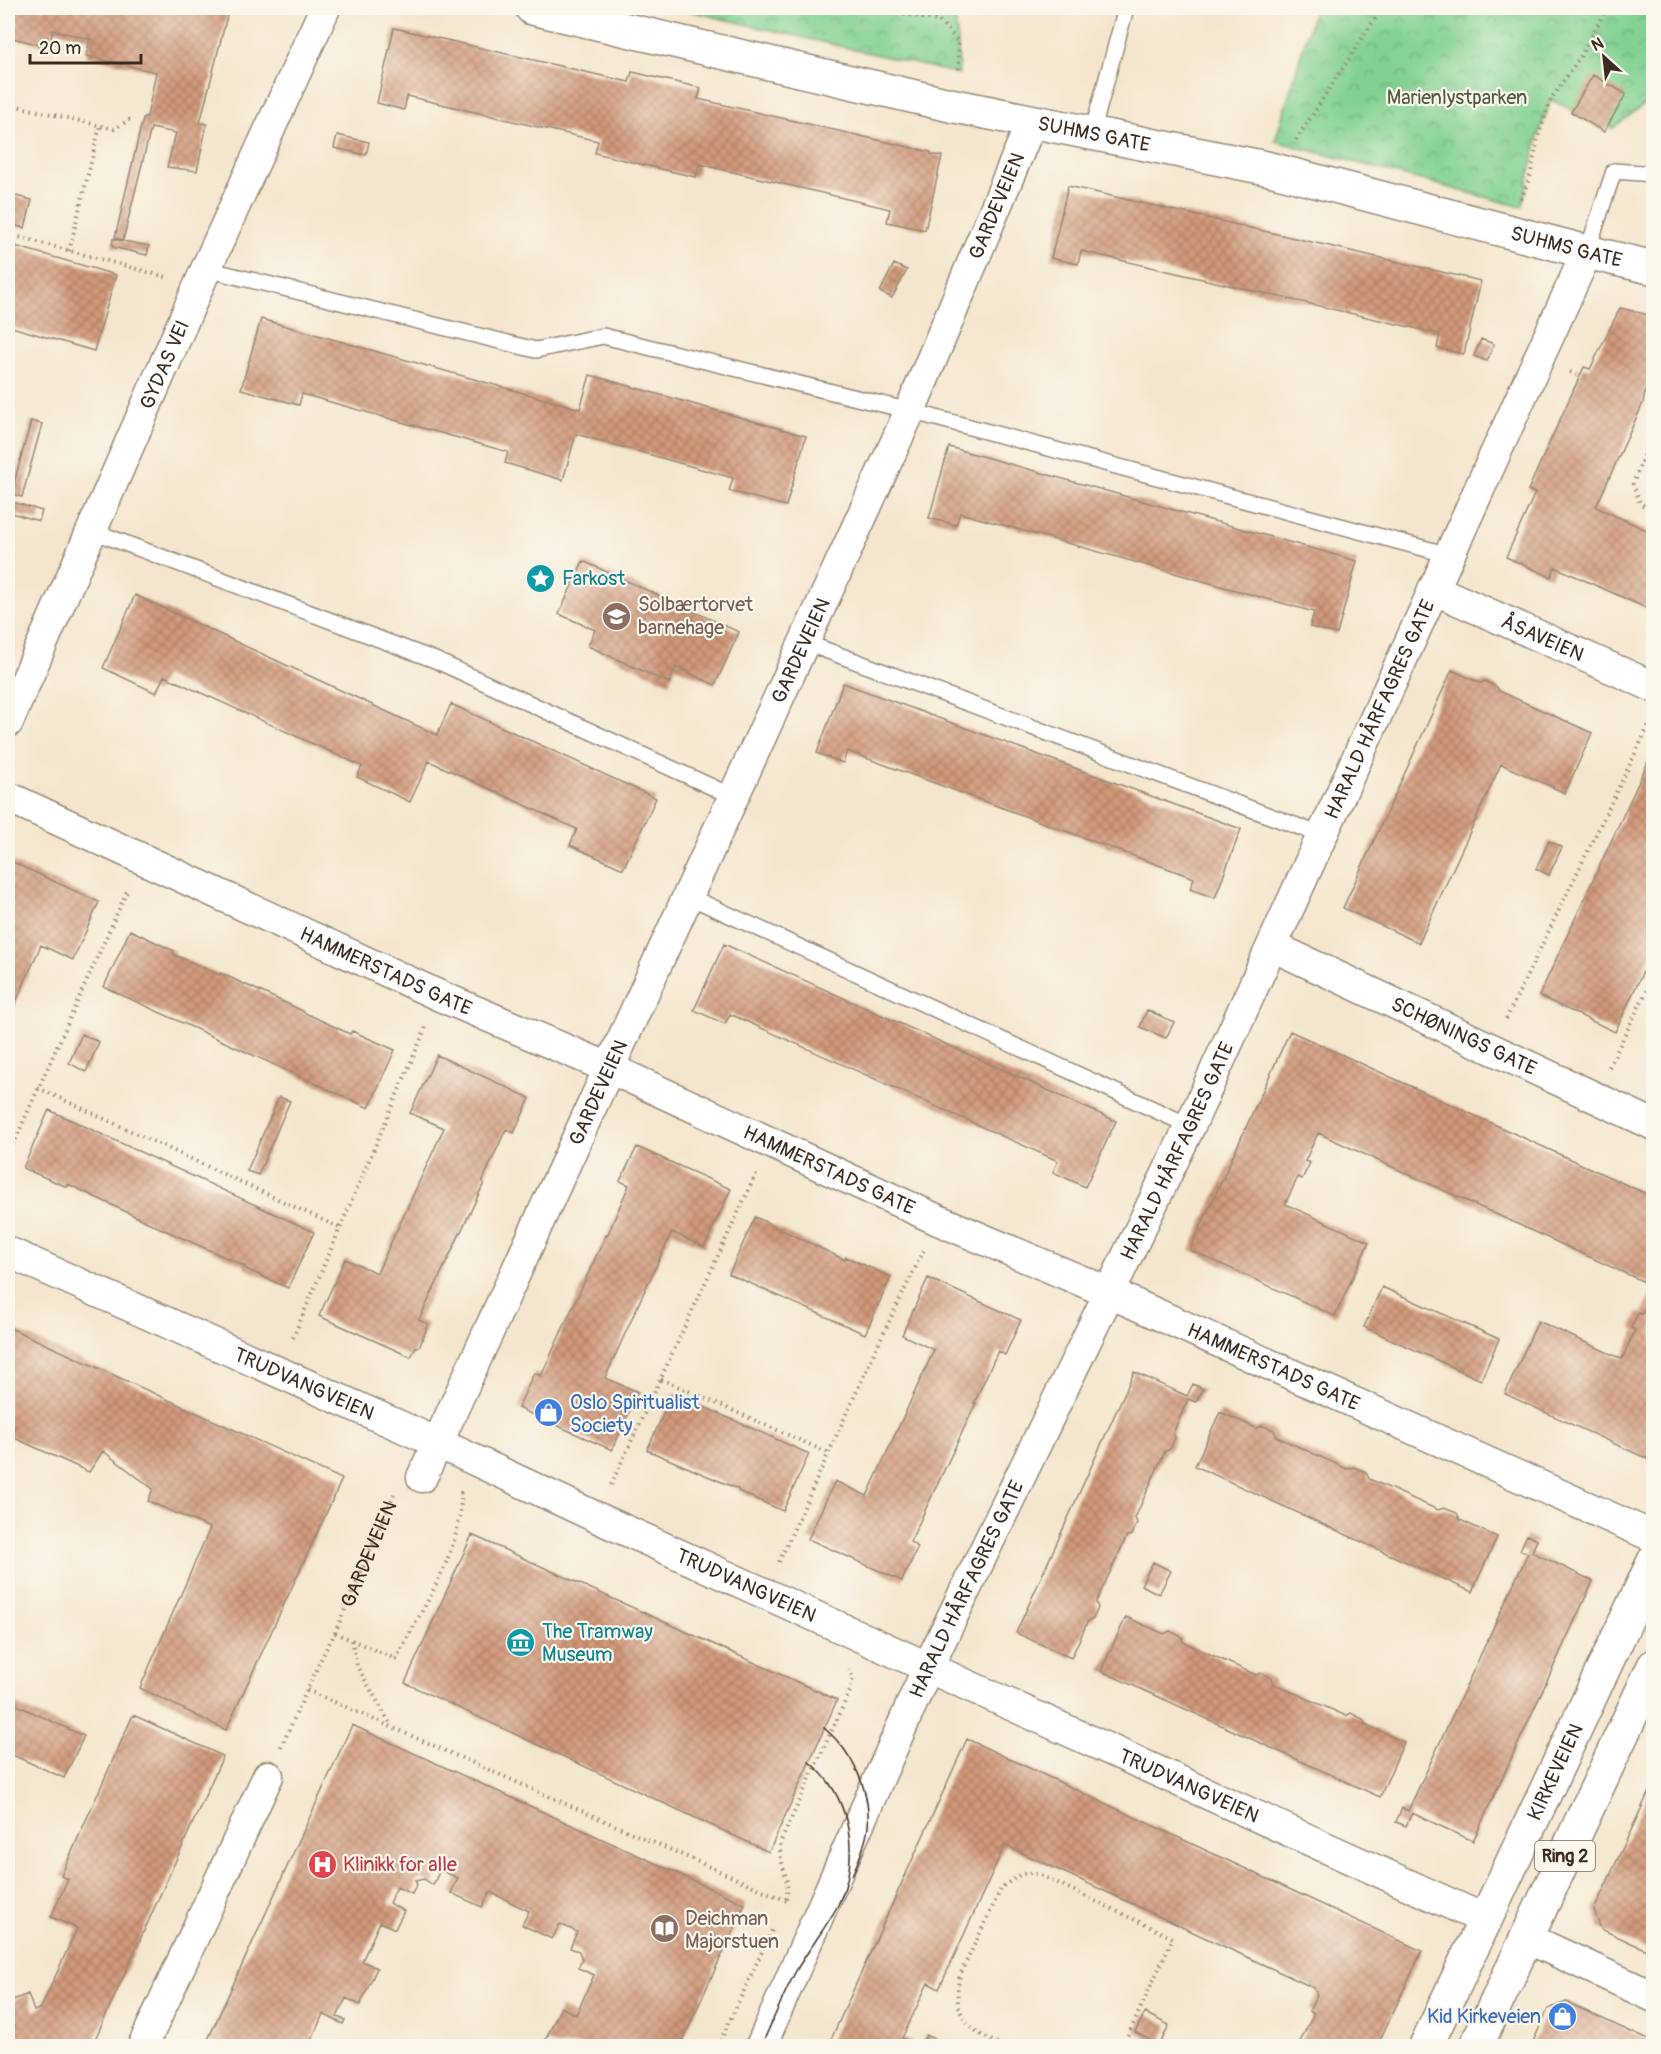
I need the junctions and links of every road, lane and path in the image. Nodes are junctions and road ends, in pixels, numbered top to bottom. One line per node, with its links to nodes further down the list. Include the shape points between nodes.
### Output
1 (325, 8): 22 (street, GYDAS VEI)
2 (532, 8): 12 (street, SUHMS GATE)
3 (881, 8): 8 (path)
4 (927, 8): 8 (path)
5 (1126, 8): 14 (lane)
6 (1383, 8): 15 (path)
7 (1607, 8): 17 (path, via 1551,99)
8 (940, 22): 9 (path, via 958,41)
9 (959, 74)
10 (8, 104): 13 (path)
11 (133, 121): 13 (path, via 114,129)
12 (1032, 121): 14 (street, SUHMS GATE); 26 (street, GARDEVEIEN)
13 (100, 126): 19 (path)
14 (1092, 133): 15 (street, SUHMS GATE)
15 (1276, 171): 20 (street, SUHMS GATE)
16 (1653, 174): 20 (lane, via 1614,171)
17 (1520, 203)
18 (8, 234): 19 (path)
19 (69, 251): 23 (path)
20 (1587, 252): 21 (street, SUHMS GATE); 30 (street, HARALD HÅRFAGRES GATE)
21 (1653, 268)
22 (206, 269): 26 (lane, via 536,350 603,336); 29 (street, GYDAS VEI)
23 (169, 278)
24 (1648, 398): 25 (path)
25 (1653, 399)
26 (910, 411): 30 (lane); 32 (street, GARDEVEIEN)
27 (1653, 427): 28 (path, via 1633,484 1640,503)
28 (1653, 513)
29 (90, 530): 35 (street, GYDAS VEI); 37 (lane, via 435,660)
30 (1449, 555): 31 (street, HARALD HÅRFAGRES GATE)
31 (1433, 589): 33 (street, ÅSAVEIEN); 38 (street, HARALD HÅRFAGRES GATE)
32 (804, 642): 37 (street, GARDEVEIEN); 38 (lane)
33 (1653, 687)
34 (1651, 721): 43 (path)
35 (8, 722)
36 (8, 797): 45 (street, HAMMERSTADS GATE, via 440,996)
37 (734, 797): 40 (street, GARDEVEIEN)
38 (1321, 835): 41 (street, HARALD HÅRFAGRES GATE)
39 (133, 880): 47 (path)
40 (688, 896): 45 (street, GARDEVEIEN); 49 (lane)
41 (1272, 946): 48 (street, SCHØNINGS GATE); 49 (street, HARALD HÅRFAGRES GATE)
42 (1653, 976): 46 (path)
43 (1506, 1020)
44 (427, 1027): 52 (path)
45 (609, 1068): 55 (street, HAMMERSTADS GATE, via 938,1220); 58 (street, GARDEVEIEN)
46 (1609, 1068)
47 (38, 1088): 50 (path); 52 (path)
48 (1653, 1125)
49 (1190, 1126): 55 (street, HARALD HÅRFAGRES GATE)
50 (8, 1156)
51 (761, 1165): 57 (path)
52 (340, 1228): 56 (path)
53 (928, 1241): 59 (path)
54 (8, 1252): 58 (street, TRUDVANGVEIEN)
55 (1110, 1293): 63 (street, HAMMERSTADS GATE); 70 (street, HARALD HÅRFAGRES GATE)
56 (293, 1338)
57 (661, 1379): 59 (path); 61 (path)
58 (438, 1443): 60 (street, GARDEVEIEN); 70 (street, TRUDVANGVEIEN)
59 (829, 1453): 65 (path)
60 (422, 1477): 66 (path, GARDEVEIEN, via 396,1490)
61 (610, 1486)
62 (468, 1495): 67 (path, via 461,1493 458,1528 444,1566 396,1659)
63 (1653, 1538)
64 (1653, 1561): 77 (street, KIRKEVEIEN / Ring 2)
65 (778, 1562)
66 (335, 1633): 67 (path); 71 (path, GARDEVEIEN)
67 (351, 1640): 72 (path, via 357,1666)
68 (1653, 1666): 79 (street, Ring 2)
69 (847, 1667): 74 (path, via 853,1678 850,1691 781,1841 779,1857 789,1890)
70 (928, 1667): 76 (street, HARALD HÅRFAGRES GATE); 77 (street, TRUDVANGVEIEN)
71 (307, 1690): 72 (path); 73 (path, GARDEVEIEN)
72 (392, 1727): 74 (path)
73 (267, 1776): 81 (street)
74 (785, 1900): 75 (path); 76 (path)
75 (781, 1910)
76 (818, 1914): 83 (street, HARALD HÅRFAGRES GATE)
77 (1486, 1920): 86 (street, KIRKEVEIEN / Ring 2)
78 (776, 1921): 82 (path)
79 (1527, 1938): 80 (street); 87 (street, Ring 2)
80 (1653, 1997)
81 (143, 2046)
82 (718, 2046)
83 (761, 2046)
84 (1003, 2046): 85 (path, via 969,2026 958,2003 957,1989 1002,1887 1021,1874 1031,1873 1173,1938)
85 (1123, 2046)
86 (1426, 2046)
87 (1476, 2046)

